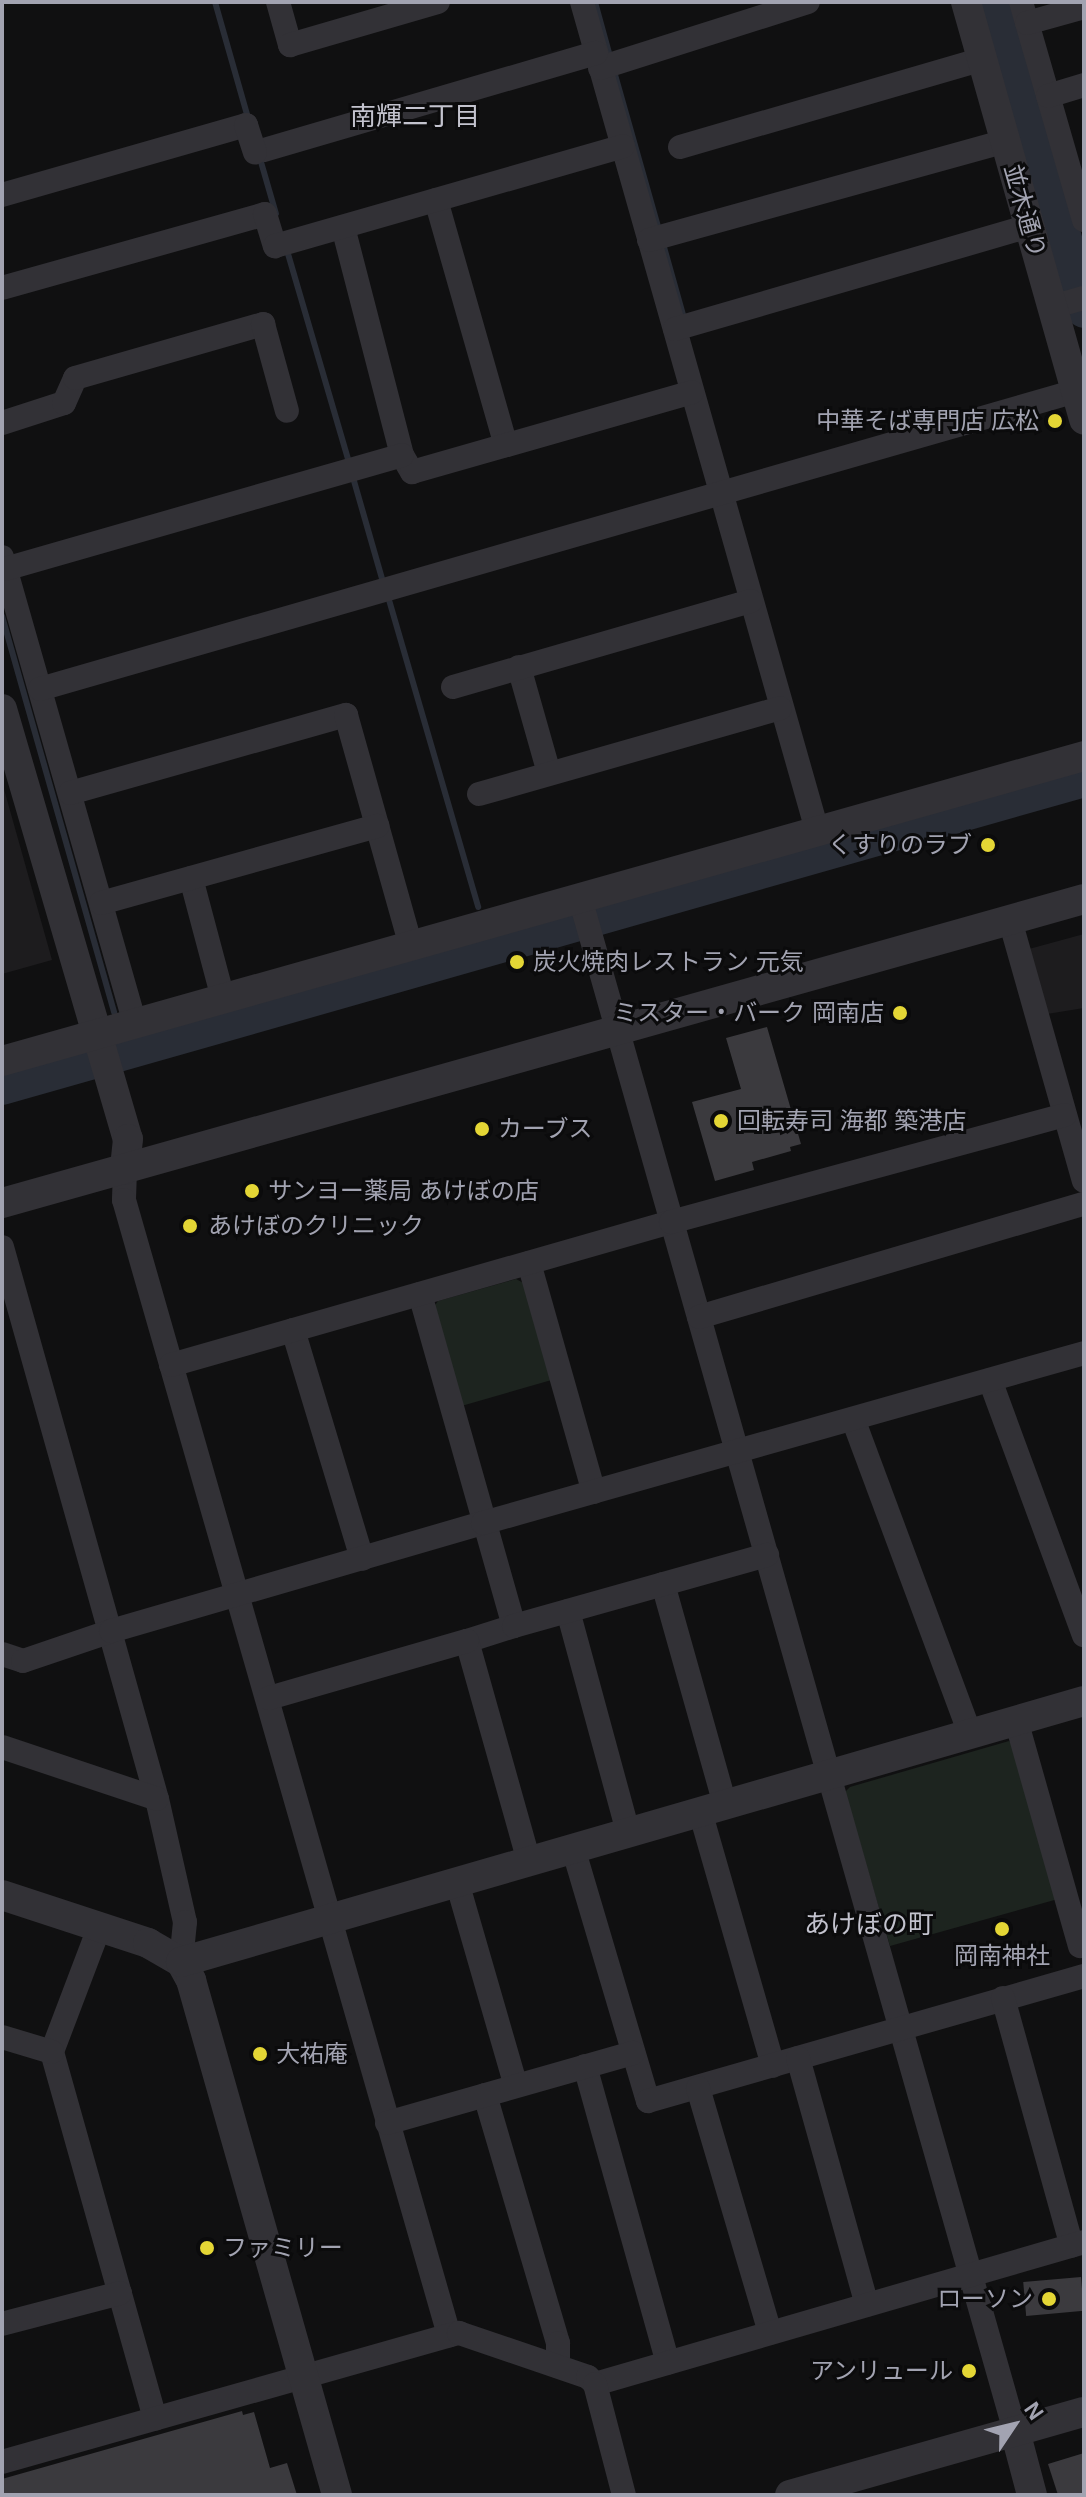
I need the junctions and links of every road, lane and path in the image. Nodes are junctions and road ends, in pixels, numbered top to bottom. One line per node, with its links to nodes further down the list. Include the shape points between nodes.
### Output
1 (278, 2): 7 (street, via 290,45)
2 (438, 2): 7 (street)
3 (582, 2): 10 (street)
4 (808, 2): 10 (street)
5 (966, 2): 9 (street, 並木通り)
6 (1084, 7): 8 (street)
7 (390, 9)
8 (1024, 12): 12 (street)
9 (982, 59): 13 (street, 並木通り); 15 (street)
10 (605, 62): 14 (street); 17 (street, via 259,151 246,125)
11 (1084, 85): 12 (street)
12 (1048, 96): 16 (street)
13 (1005, 141): 20 (street, 並木通り); 22 (street)
14 (623, 146): 18 (street); 22 (street)
15 (680, 147)
16 (1080, 192): 19 (street)
17 (2, 195)
18 (436, 200): 21 (street); 30 (street)
19 (1084, 220)
20 (1029, 226): 24 (street, 並木通り); 25 (street)
21 (343, 227): 23 (street, via 275,246 265,214); 31 (street)
22 (657, 238): 25 (street)
23 (2, 288)
24 (1068, 302): 27 (street, 並木通り)
25 (683, 326): 26 (street)
26 (692, 392): 30 (street); 32 (street)
27 (1080, 406): 32 (street)
28 (287, 411): 29 (street, via 263,324 75,378 64,403)
29 (2, 423)
30 (506, 445): 31 (street, via 412,472)
31 (402, 455): 33 (street)
32 (730, 490): 34 (street); 37 (street)
33 (4, 563): 37 (street)
34 (751, 601): 35 (street); 38 (street)
35 (519, 667): 36 (street); 41 (street)
36 (453, 687)
37 (40, 689): 42 (street)
38 (780, 708): 41 (street); 45 (street)
39 (2, 709): 55 (street)
40 (1084, 756): 45 (street)
41 (549, 773): 43 (street)
42 (70, 793): 44 (street, via 346,715); 48 (street)
43 (479, 794)
44 (377, 826): 46 (street); 51 (street)
45 (817, 830): 49 (street)
46 (191, 878): 48 (street); 52 (street)
47 (1084, 899): 50 (street)
48 (101, 903): 53 (street)
49 (584, 913): 51 (street); 54 (street)
50 (1010, 920): 54 (street); 57 (street)
51 (411, 946): 52 (street)
52 (223, 998): 53 (street)
53 (135, 1023): 55 (street)
54 (618, 1030): 58 (street); 62 (street)
55 (102, 1048): 56 (street); 58 (street, via 128,1139)
56 (2, 1061)
57 (1065, 1115): 59 (street); 62 (street)
58 (125, 1170): 60 (street); 69 (street, via 124,1200)
59 (1084, 1181)
60 (2, 1203)
61 (1084, 1204): 66 (street)
62 (671, 1222): 64 (street); 66 (street)
63 (2, 1247): 81 (street)
64 (529, 1263): 65 (street); 73 (street)
65 (420, 1294): 67 (street); 74 (street)
66 (699, 1317): 72 (street)
67 (293, 1330): 69 (street); 76 (street)
68 (1084, 1353): 70 (street)
69 (171, 1365): 78 (street)
70 (990, 1380): 71 (street); 82 (street)
71 (853, 1419): 72 (street); 88 (street)
72 (738, 1452): 73 (street); 75 (street)
73 (594, 1492): 74 (street)
74 (483, 1523): 76 (street); 80 (street)
75 (767, 1555): 77 (street); 90 (street)
76 (362, 1559): 78 (street)
77 (663, 1584): 79 (street); 92 (street)
78 (238, 1596): 81 (street); 85 (street)
79 (568, 1611): 80 (street); 93 (street)
80 (514, 1626): 83 (street)
81 (111, 1631): 84 (street, via 23,1661); 91 (street)
82 (1084, 1635)
83 (467, 1641): 85 (street); 95 (street)
84 (2, 1654)
85 (269, 1698): 98 (street)
86 (1084, 1701): 87 (street)
87 (1016, 1720): 88 (street); 100 (street)
88 (970, 1733): 90 (street)
89 (2, 1747): 91 (street)
90 (829, 1774): 92 (street); 104 (street)
91 (157, 1799): 101 (street, via 185,1922)
92 (713, 1808): 93 (street); 110 (street)
93 (628, 1832): 94 (street)
94 (573, 1848): 95 (street); 107 (street)
95 (529, 1861): 96 (street)
96 (457, 1882): 98 (street); 111 (street)
97 (2, 1895): 99 (street)
98 (328, 1919): 101 (street); 114 (street)
99 (99, 1928): 101 (street, via 148,1943); 106 (street)
100 (1083, 1951)
101 (181, 1962): 124 (street, via 191,1980)
102 (1084, 1976): 103 (street)
103 (1003, 1998): 104 (street); 115 (street)
104 (902, 2028): 108 (street); 116 (street)
105 (2, 2037): 106 (street)
106 (52, 2052): 117 (street)
107 (633, 2053): 109 (street); 112 (street, via 648,2101)
108 (798, 2058): 110 (street); 118 (street)
109 (585, 2066): 111 (street); 122 (street)
110 (773, 2066): 112 (street)
111 (516, 2086): 113 (street)
112 (698, 2088): 120 (street)
113 (485, 2095): 114 (street); 123 (street, via 558,2343)
114 (387, 2123): 121 (street)
115 (1078, 2244): 116 (street)
116 (972, 2274): 118 (street); 128 (street)
117 (120, 2293): 119 (street); 127 (street)
118 (867, 2305): 120 (street)
119 (2, 2324)
120 (770, 2333): 122 (street)
121 (449, 2335): 123 (street, via 459,2333); 124 (street)
122 (668, 2363): 125 (street)
123 (558, 2366): 125 (street)
124 (304, 2376): 127 (street); 130 (street)
125 (595, 2384): 131 (street)
126 (1084, 2412): 128 (street)
127 (155, 2419): 129 (street)
128 (1015, 2431): 132 (street); 133 (street)
129 (2, 2462)
130 (337, 2495)
131 (624, 2495)
132 (790, 2495)
133 (1032, 2495)

